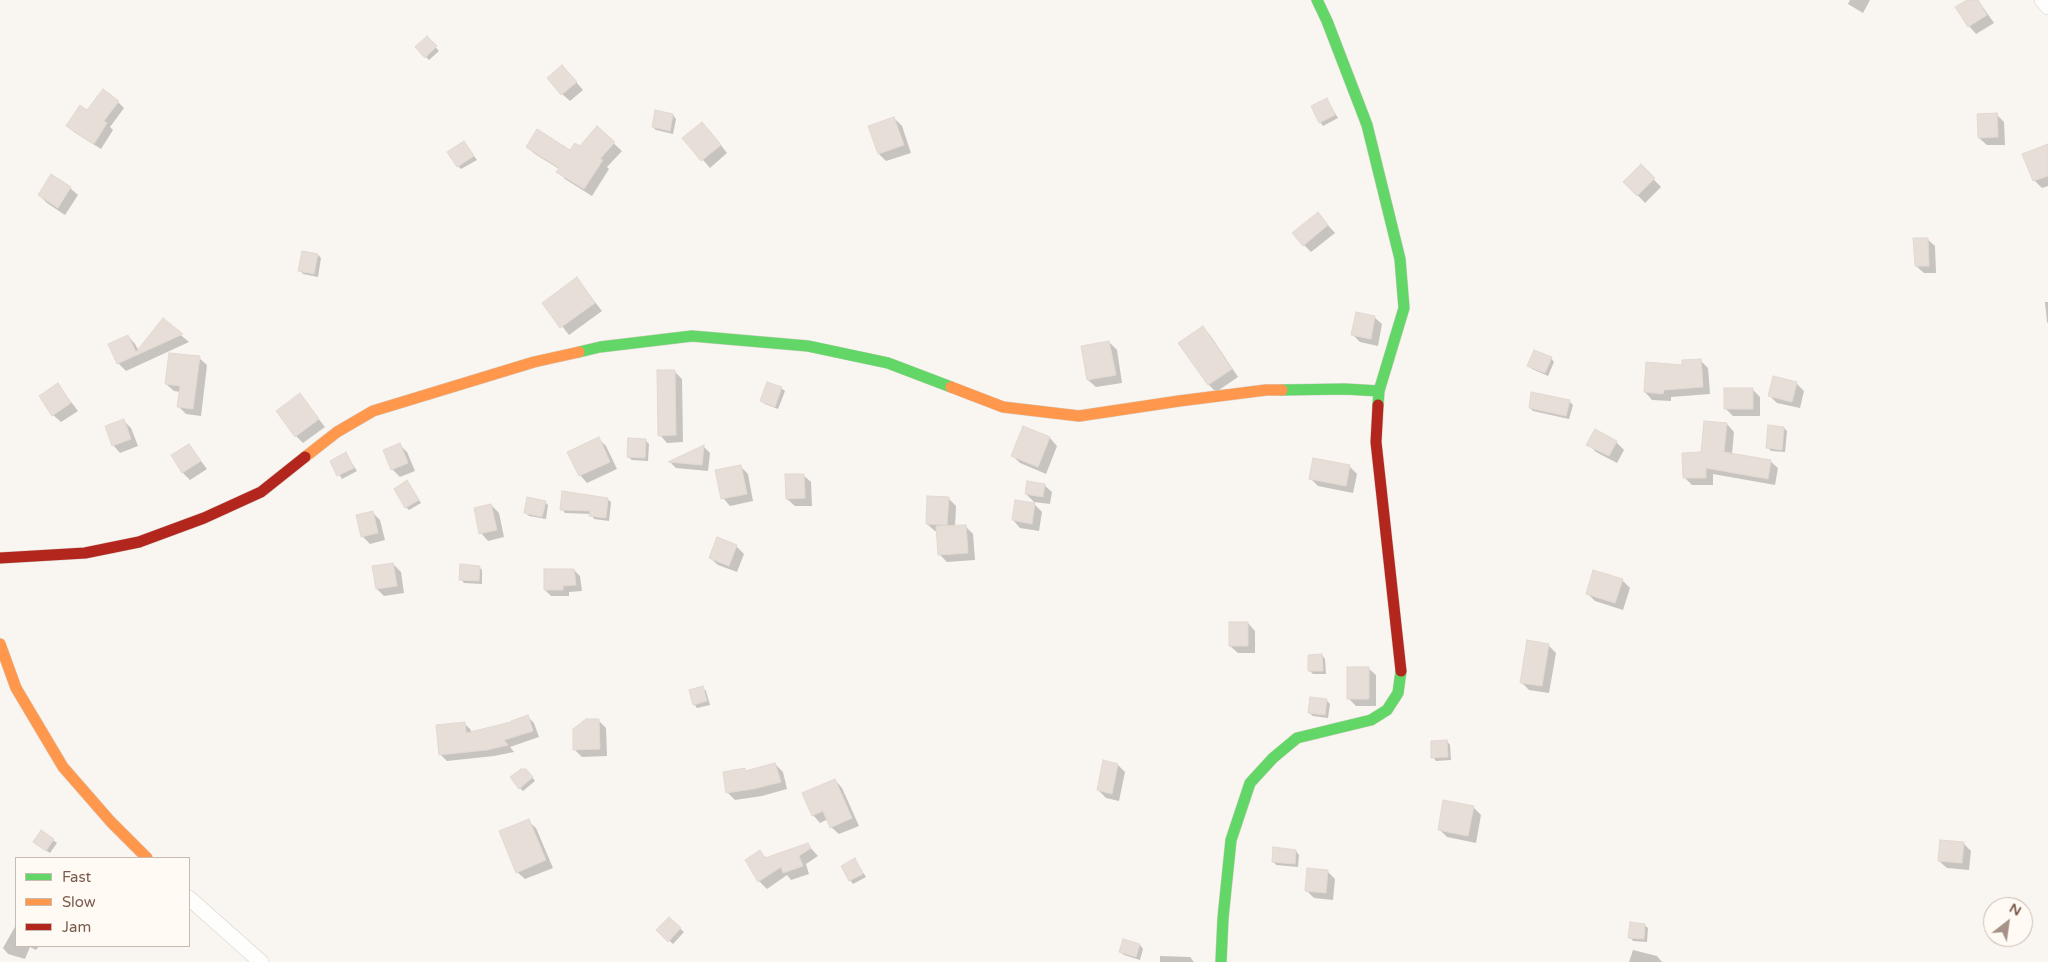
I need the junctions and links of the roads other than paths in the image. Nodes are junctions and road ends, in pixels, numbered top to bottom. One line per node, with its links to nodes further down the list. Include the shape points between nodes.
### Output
1 (1317, 0): 4 (street, via 1367,125 1400,258 1404,308)
2 (2042, 0): 3 (street)
3 (2048, 7)
4 (1379, 391): 5 (street, via 1266,390 1079,416 1003,407 888,363 808,346 692,336 600,347 534,362 373,411 337,432 261,492 140,542 85,553); 10 (street, via 1376,442 1401,672 1398,693 1387,710 1371,720 1297,738 1250,783 1231,840)
5 (0, 558)
6 (0, 644): 7 (street, via 16,688 63,767)
7 (146, 857)
8 (190, 899): 9 (street)
9 (261, 962)
10 (1221, 962)

